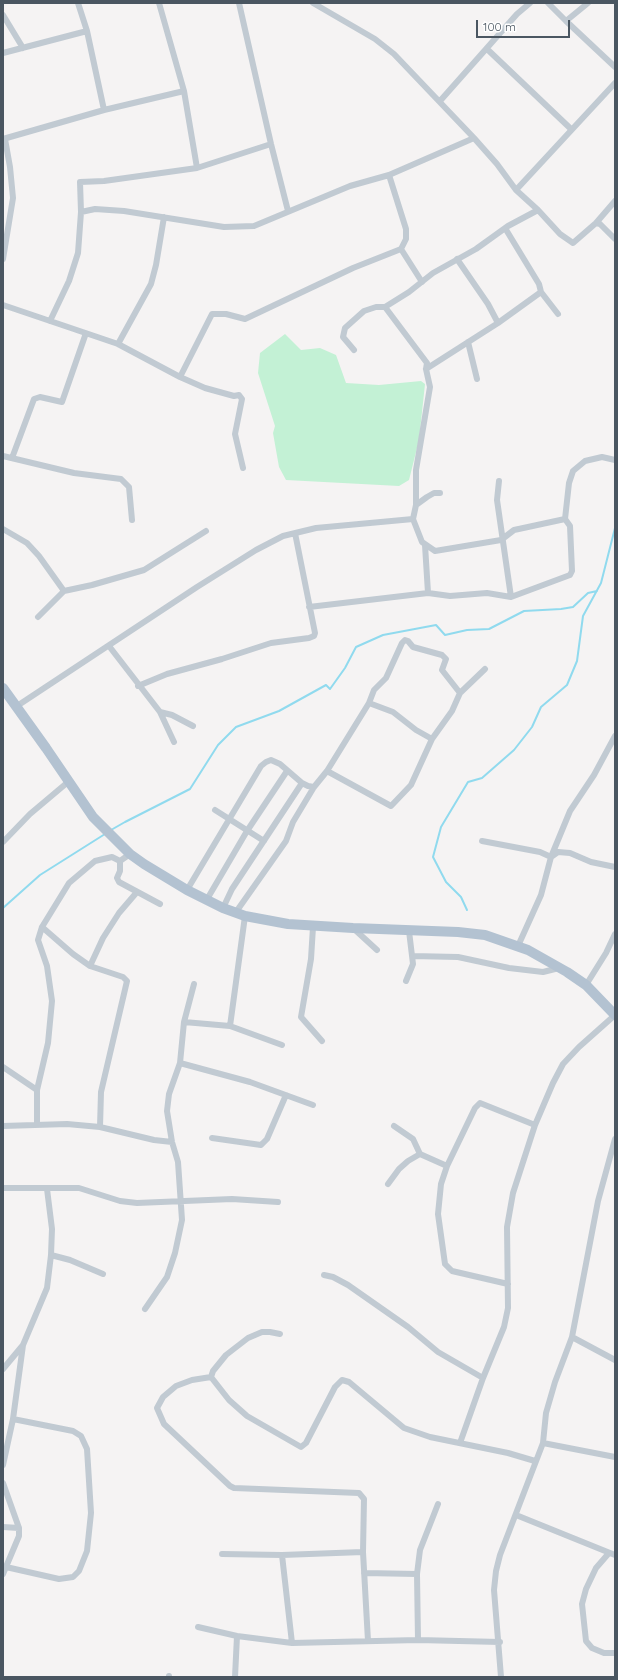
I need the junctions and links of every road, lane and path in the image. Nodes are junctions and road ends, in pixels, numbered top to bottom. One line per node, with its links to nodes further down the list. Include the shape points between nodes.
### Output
1 (78, 3): 10 (street)
2 (158, 3): 16 (street)
3 (239, 3): 22 (street)
4 (313, 3): 17 (street, via 375,39 394,54)
5 (530, 3): 12 (street)
6 (548, 3): 9 (street)
7 (588, 3): 9 (street)
8 (3, 15): 11 (street)
9 (566, 21): 14 (street)
10 (87, 31): 11 (street); 18 (street)
11 (23, 48): 13 (street)
12 (487, 49): 17 (street); 19 (street)
13 (3, 53)
14 (615, 67)
15 (615, 83): 19 (street)
16 (184, 91): 18 (street); 23 (street)
17 (440, 100): 20 (street)
18 (104, 110): 21 (street)
19 (571, 129): 25 (street)
20 (474, 138): 24 (street); 25 (street)
21 (4, 139): 33 (street, via 13,198)
22 (271, 144): 23 (street); 28 (street)
23 (197, 168): 29 (street, via 80,182)
24 (389, 175): 28 (street, via 350,186); 35 (street, via 406,229 406,239)
25 (516, 190): 27 (street)
26 (615, 201): 31 (street)
27 (538, 210): 31 (street, via 560,234 573,243); 32 (street)
28 (288, 211): 30 (street, via 254,226 243,227 224,227)
29 (81, 212): 30 (street, via 95,209); 43 (street, via 78,253 70,281)
30 (164, 217): 47 (street, via 151,284)
31 (596, 223): 34 (street)
32 (505, 228): 37 (street); 39 (street, via 539,284)
33 (5, 234): 36 (street)
34 (615, 239)
35 (401, 249): 38 (street); 50 (street, via 352,268 245,319 226,314 212,314)
36 (3, 259)
37 (457, 259): 38 (street); 44 (street)
38 (422, 282): 41 (street)
39 (541, 292): 42 (street); 44 (street)
40 (3, 305): 43 (street)
41 (385, 306): 48 (street, via 364,311 345,328 343,337); 49 (street, via 427,363)
42 (558, 314)
43 (50, 321): 45 (street)
44 (498, 323): 46 (street)
45 (86, 333): 47 (street); 53 (street, via 62,402 40,397 34,399)
46 (468, 342): 49 (street); 51 (street)
47 (118, 344): 50 (street)
48 (354, 350)
49 (426, 369): 58 (street, via 430,387 416,470)
50 (180, 377): 55 (street, via 205,388 234,396 239,394 242,399 235,434)
51 (477, 379)
52 (3, 456): 53 (street)
53 (12, 458): 61 (street, via 74,473 121,479 129,486)
54 (615, 460): 60 (street, via 602,457 585,461 573,472 569,483)
55 (243, 468)
56 (499, 481): 65 (street, via 496,500)
57 (440, 493): 58 (street, via 427,497)
58 (416, 505): 59 (street)
59 (413, 519): 64 (street, via 316,528); 66 (street)
60 (565, 519): 65 (street, via 514,530); 69 (street, via 570,526 570,575)
61 (132, 520)
62 (3, 529): 67 (street, via 27,543)
63 (206, 531): 67 (street, via 144,570)
64 (295, 533): 70 (street); 72 (street, via 283,536 256,550)
65 (503, 539): 66 (street, via 435,551); 69 (street)
66 (425, 545): 68 (street)
67 (64, 591): 71 (street)
68 (428, 593): 69 (street, via 450,596 487,593); 70 (street)
69 (511, 597)
70 (309, 607): 74 (street, via 314,636 271,643 168,674)
71 (38, 617)
72 (109, 646): 74 (street); 78 (street)
73 (485, 669): 76 (street)
74 (138, 686): 79 (street)
75 (3, 688): 78 (main road)
76 (460, 693): 77 (street, via 442,670 446,659 442,655 413,647 405,640 386,678 374,690); 82 (street, via 452,711)
77 (369, 703): 82 (street, via 393,712); 85 (street)
78 (17, 706): 86 (main road)
79 (160, 712): 80 (street); 83 (street)
80 (193, 726)
81 (615, 736): 96 (street, via 594,775 570,811)
82 (432, 739): 85 (street, via 411,785 391,806)
83 (174, 742)
84 (287, 771): 87 (street); 90 (street, via 271,760 261,766); 91 (street)
85 (327, 771): 88 (street)
86 (68, 782): 94 (street, via 30,814); 95 (main road, via 99,824)
87 (302, 783): 88 (street); 92 (street)
88 (314, 787): 104 (street, via 293,822 286,841)
89 (215, 810): 90 (street)
90 (230, 820): 91 (street); 99 (street)
91 (247, 830): 92 (street); 101 (street)
92 (264, 841): 103 (street, via 232,889)
93 (482, 841): 96 (street, via 540,852)
94 (3, 842)
95 (130, 854): 97 (street); 99 (main road)
96 (551, 857): 98 (street, via 558,852 570,852 591,862); 110 (street, via 541,895)
97 (120, 861): 100 (street, via 117,878); 105 (street, via 112,857 95,861 70,883)
98 (615, 867)
99 (187, 890): 101 (main road)
100 (137, 892): 102 (street); 113 (street, via 103,938)
101 (206, 901): 103 (main road)
102 (160, 904)
103 (223, 908): 104 (main road)
104 (240, 914): 106 (main road); 120 (street)
105 (42, 927): 113 (street); 125 (street, via 38,940 47,966 52,1001 48,1043)
106 (313, 927): 107 (main road); 121 (street, via 311,959 301,1017)
107 (353, 928): 108 (main road); 111 (street)
108 (409, 931): 110 (main road, via 485,935); 112 (street)
109 (615, 934): 117 (street)
110 (518, 946): 114 (main road)
111 (377, 950)
112 (412, 956): 114 (street, via 458,957 543,972); 115 (street, via 413,964)
113 (90, 966): 132 (street, via 126,980 102,1092)
114 (560, 968): 117 (main road)
115 (406, 981)
116 (194, 984): 119 (street)
117 (586, 986): 118 (main road)
118 (615, 1015): 131 (street, via 563,1064)
119 (184, 1022): 120 (street); 123 (street)
120 (230, 1026): 122 (street)
121 (322, 1041)
122 (282, 1045)
123 (180, 1063): 126 (street, via 250,1082); 135 (street, via 169,1094 168,1122)
124 (3, 1067): 125 (street)
125 (37, 1090): 128 (street)
126 (286, 1095): 127 (street); 133 (street, via 267,1139 261,1145)
127 (313, 1104)
128 (37, 1124): 129 (street); 132 (street)
129 (3, 1126)
130 (394, 1126): 136 (street, via 413,1139)
131 (535, 1126): 137 (street, via 480,1103 475,1108); 146 (street, via 514,1193 508,1226)
132 (100, 1127): 135 (street)
133 (212, 1138)
134 (615, 1139): 149 (street, via 598,1201)
135 (172, 1142): 141 (street, via 178,1162)
136 (420, 1154): 137 (street); 138 (street, via 408,1160)
137 (447, 1166): 146 (street, via 441,1184 438,1214 445,1264 452,1271)
138 (388, 1184)
139 (3, 1188): 140 (street)
140 (47, 1189): 141 (street, via 79,1188 120,1201 137,1203); 143 (street, via 52,1229)
141 (180, 1202): 142 (street, via 232,1199); 147 (street, via 182,1220 175,1253 167,1277)
142 (278, 1202)
143 (51, 1255): 144 (street); 150 (street, via 47,1288)
144 (103, 1274)
145 (324, 1275): 154 (street, via 348,1284 438,1352)
146 (508, 1284): 154 (street, via 508,1308 504,1326)
147 (145, 1309)
148 (280, 1334): 153 (street, via 262,1332 248,1338 226,1355)
149 (572, 1337): 151 (street); 157 (street, via 546,1413)
150 (24, 1346): 152 (street); 155 (street)
151 (615, 1360)
152 (3, 1369)
153 (211, 1377): 156 (street, via 228,1400 253,1421 301,1447 306,1443 335,1387 342,1380 349,1382 404,1428); 166 (street, via 176,1386 163,1397 157,1408 164,1424 234,1488 359,1493 364,1499)
154 (483, 1378): 156 (street)
155 (13, 1419): 160 (street); 170 (street, via 73,1431 81,1436 87,1449 91,1513 87,1551 73,1577 59,1579)
156 (460, 1443): 159 (street)
157 (543, 1443): 158 (street); 159 (street)
158 (615, 1457)
159 (535, 1461): 163 (street)
160 (3, 1465)
161 (3, 1483): 165 (street)
162 (438, 1504): 173 (street, via 420,1550)
163 (516, 1515): 168 (street); 178 (street, via 496,1571 495,1598)
164 (3, 1527): 165 (street)
165 (19, 1528): 170 (street, via 19,1536)
166 (363, 1552): 169 (street); 171 (street)
167 (222, 1554): 169 (street)
168 (612, 1554): 180 (street, via 596,1568 582,1604 586,1641 592,1648 604,1653)
169 (282, 1556): 179 (street)
170 (6, 1567): 172 (street)
171 (364, 1573): 173 (street); 177 (street)
172 (3, 1574)
173 (416, 1574): 176 (street)
174 (198, 1627): 175 (street)
175 (237, 1636): 179 (street); 181 (street)
176 (418, 1640): 177 (street); 178 (street)
177 (368, 1641): 179 (street)
178 (500, 1642): 182 (street)
179 (292, 1643)
180 (615, 1653)
181 (235, 1677)
182 (501, 1677)

